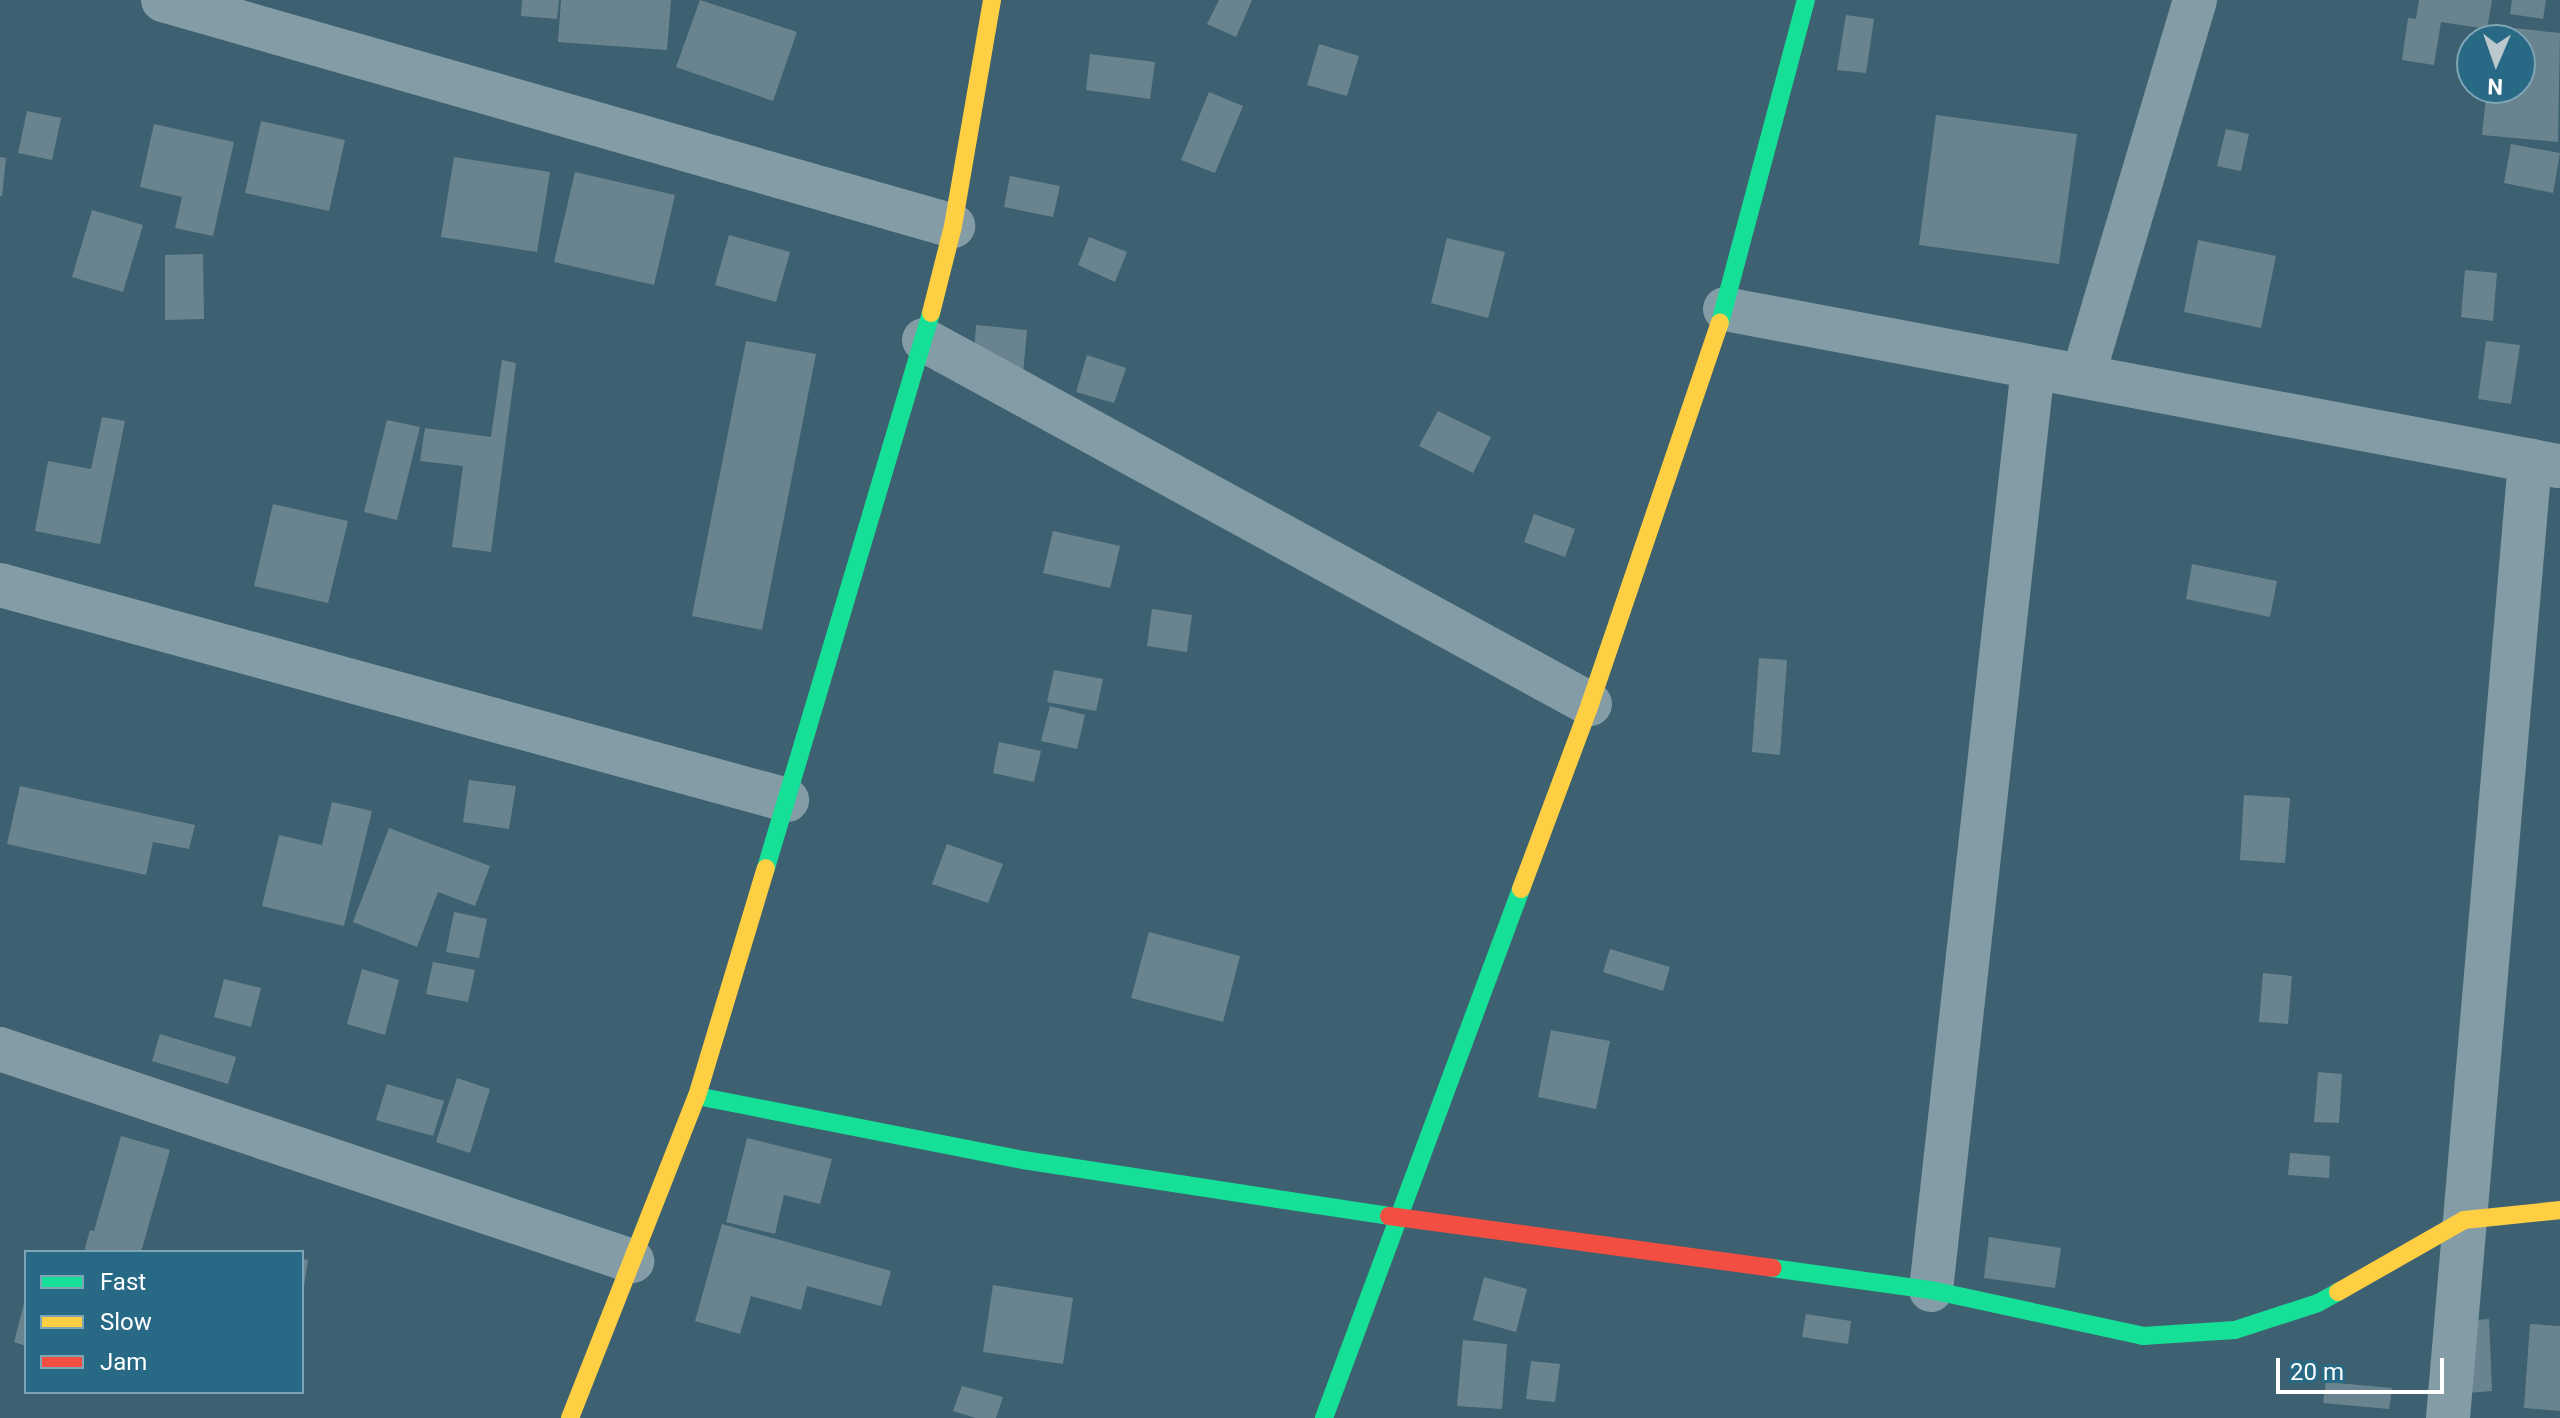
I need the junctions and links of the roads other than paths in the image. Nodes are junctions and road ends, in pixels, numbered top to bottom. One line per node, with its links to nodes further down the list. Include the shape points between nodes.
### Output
1 (163, 0): 5 (street)
2 (992, 0): 5 (street)
3 (1806, 0): 6 (street)
4 (2195, 0): 9 (street)
5 (953, 226): 7 (street)
6 (1725, 309): 8 (street); 12 (street)
7 (924, 340): 12 (street); 13 (street)
8 (2033, 368): 9 (street); 20 (street)
9 (2083, 376): 10 (street)
10 (2545, 464): 18 (street)
11 (0, 585): 13 (street)
12 (1590, 704): 17 (street)
13 (787, 800): 15 (street)
14 (0, 1049): 19 (street)
15 (697, 1096): 17 (street, via 1023,1160); 19 (street)
16 (2560, 1210): 18 (street)
17 (1397, 1217): 20 (street); 22 (street)
18 (2464, 1220): 20 (street, via 2318,1303 2235,1330 2143,1336); 23 (street)
19 (632, 1261): 21 (street)
20 (1931, 1290)
21 (570, 1418)
22 (1324, 1418)
23 (2448, 1418)

